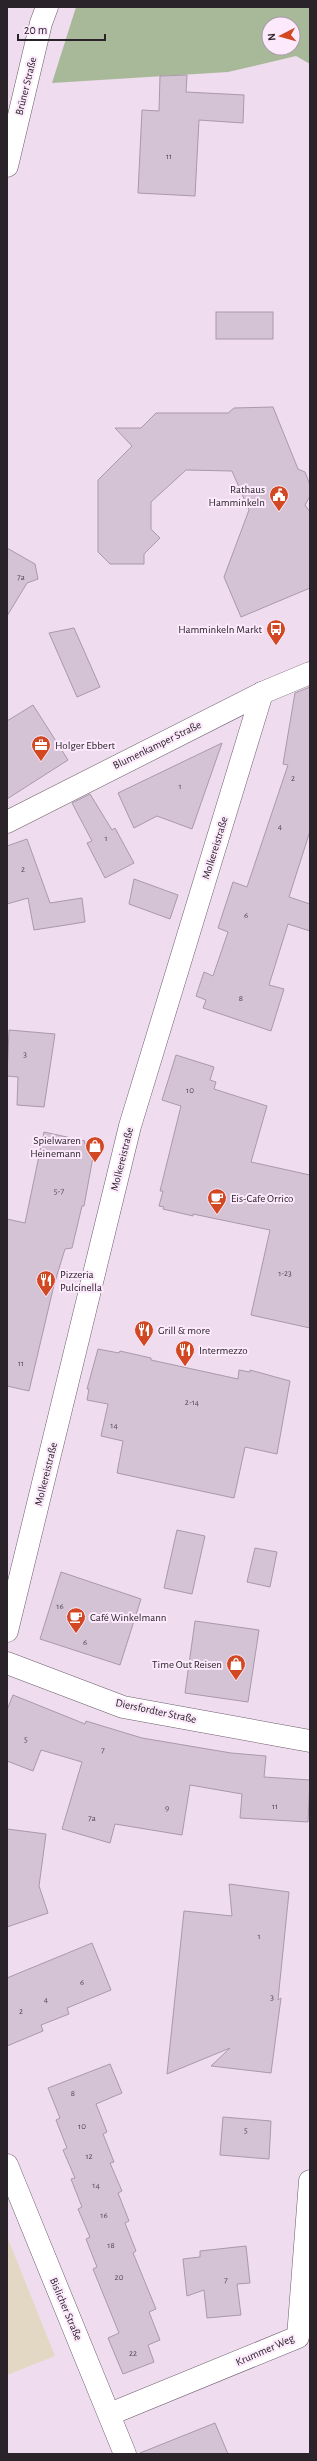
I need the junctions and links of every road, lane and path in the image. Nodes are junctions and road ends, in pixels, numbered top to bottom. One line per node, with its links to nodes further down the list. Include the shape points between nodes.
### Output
1 (48, 7): 2 (street, Brüner Straße, via 41,23)
2 (7, 166)
3 (310, 673): 4 (street, Blumenkamper Straße)
4 (262, 693): 5 (street, Blumenkamper Straße); 6 (street, Molkereistraße, via 130,1126)
5 (7, 822)
6 (7, 1631)
7 (7, 1663): 8 (street, Diersfordter Straße, via 124,1706)
8 (310, 1741)
9 (7, 2165): 11 (street, Bislicher Straße)
10 (310, 2181): 11 (street, Krummer Weg, via 298,2337)
11 (110, 2414): 12 (street, Bislicher Straße)
12 (125, 2454)

